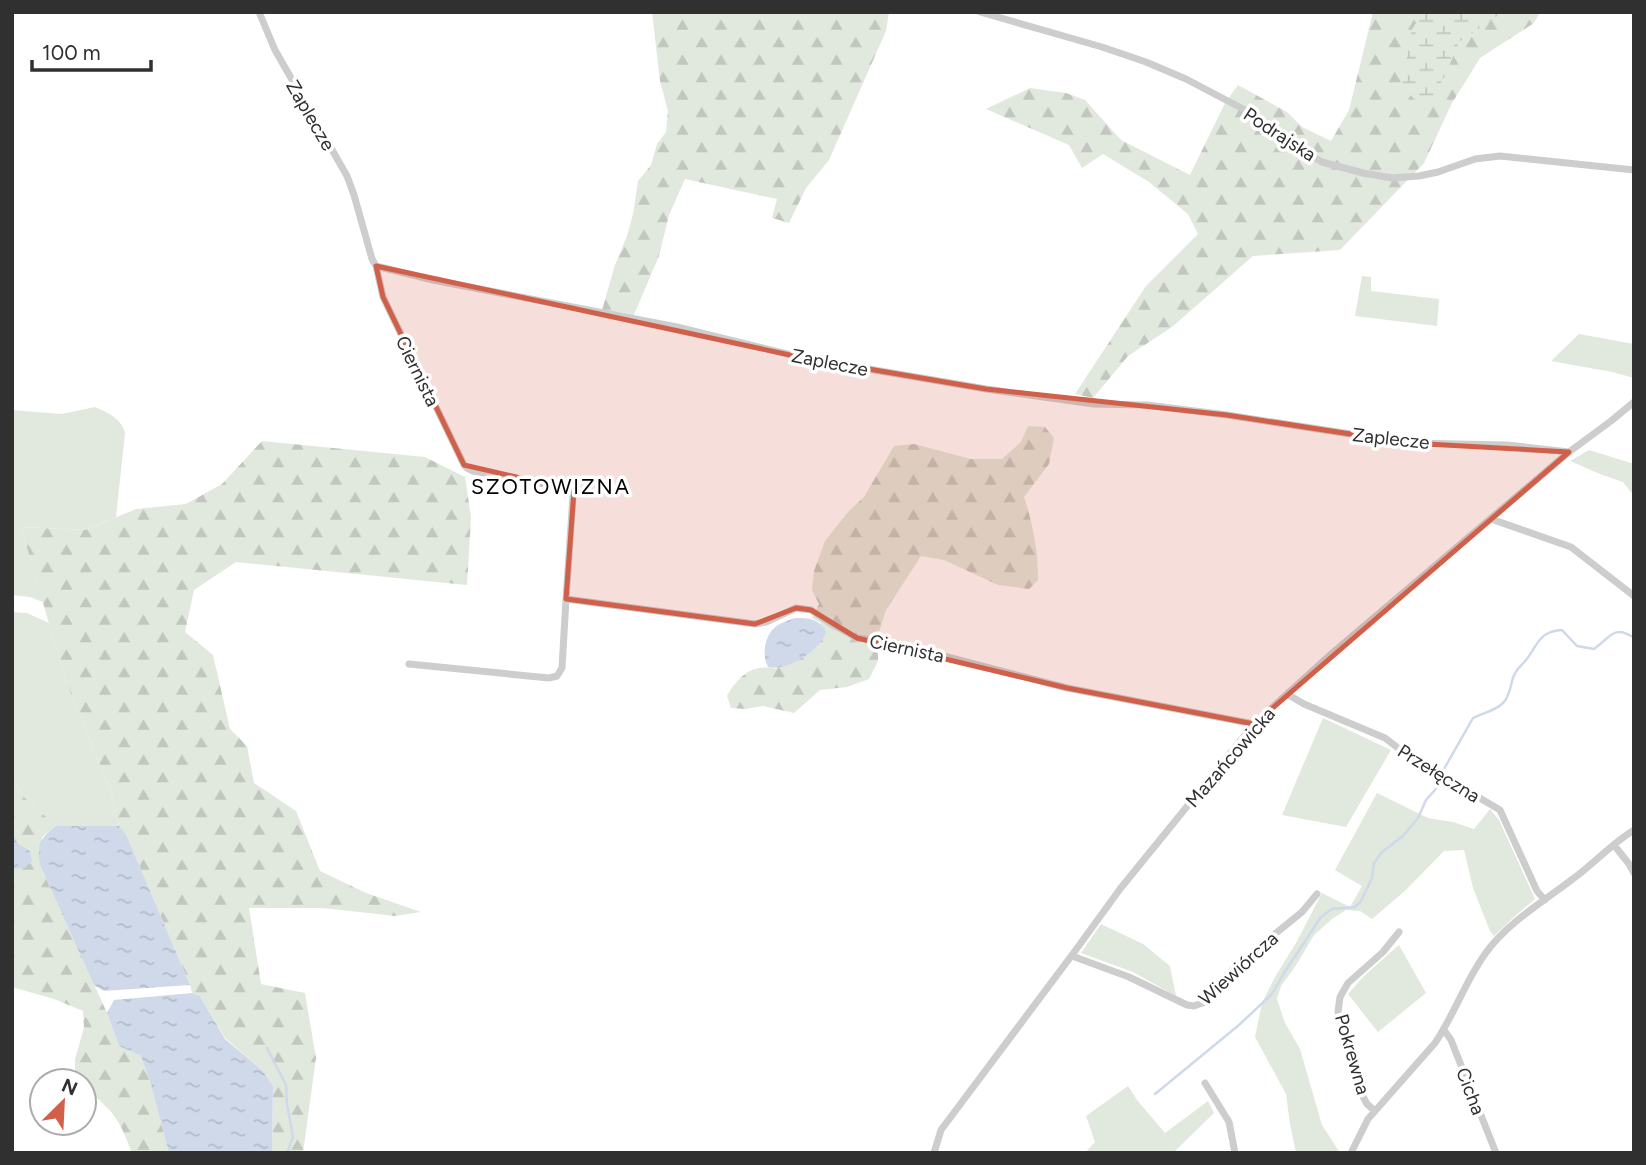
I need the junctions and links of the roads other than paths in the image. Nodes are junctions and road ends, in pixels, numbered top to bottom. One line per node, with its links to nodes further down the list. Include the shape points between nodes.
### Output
1 (259, 12): 4 (street, Zaplecze, via 275,50 347,176)
2 (980, 12): 3 (street, Podrajska, via 1146,62 1245,110 1322,162 1363,173 1419,176 1500,156)
3 (1634, 170)
4 (376, 266): 6 (street, Zaplecze, via 677,327 804,358 986,389 1227,415 1409,443 1507,445); 9 (street, Ciernista, via 383,297 467,468 566,488 573,496)
5 (1634, 402): 6 (street, Mazańcowicka)
6 (1569, 452): 7 (street, Mazańcowicka)
7 (1491, 519): 8 (street, via 1571,547); 11 (street, Mazańcowicka)
8 (1634, 596)
9 (565, 599): 10 (street, Ciernista, via 562,668 557,676); 12 (street, Ciernista, via 755,624 796,608 811,610 857,638 886,641 1067,688)
10 (409, 664)
11 (1287, 694): 12 (street, Mazańcowicka); 17 (street, Przełęczna, via 1385,738 1500,810)
12 (1254, 724): 19 (street, Mazańcowicka, via 1120,889)
13 (1634, 830): 14 (street)
14 (1614, 845): 15 (street); 17 (street)
15 (1634, 873)
16 (1317, 894): 19 (street, Wiewiórcza, via 1302,912 1237,965 1205,1002 1194,1006)
17 (1545, 901): 20 (street, via 1508,928 1484,954)
18 (1399, 932): 22 (street, Pokrewna, via 1340,997 1338,1012 1360,1091)
19 (1072, 956): 23 (street, Mazańcowicka, via 941,1130)
20 (1444, 1030): 22 (street); 26 (street, Cicha)
21 (1205, 1083): 24 (street, via 1228,1122)
22 (1375, 1111): 25 (street)
23 (934, 1153)
24 (1235, 1153)
25 (1351, 1153)
26 (1496, 1153)

